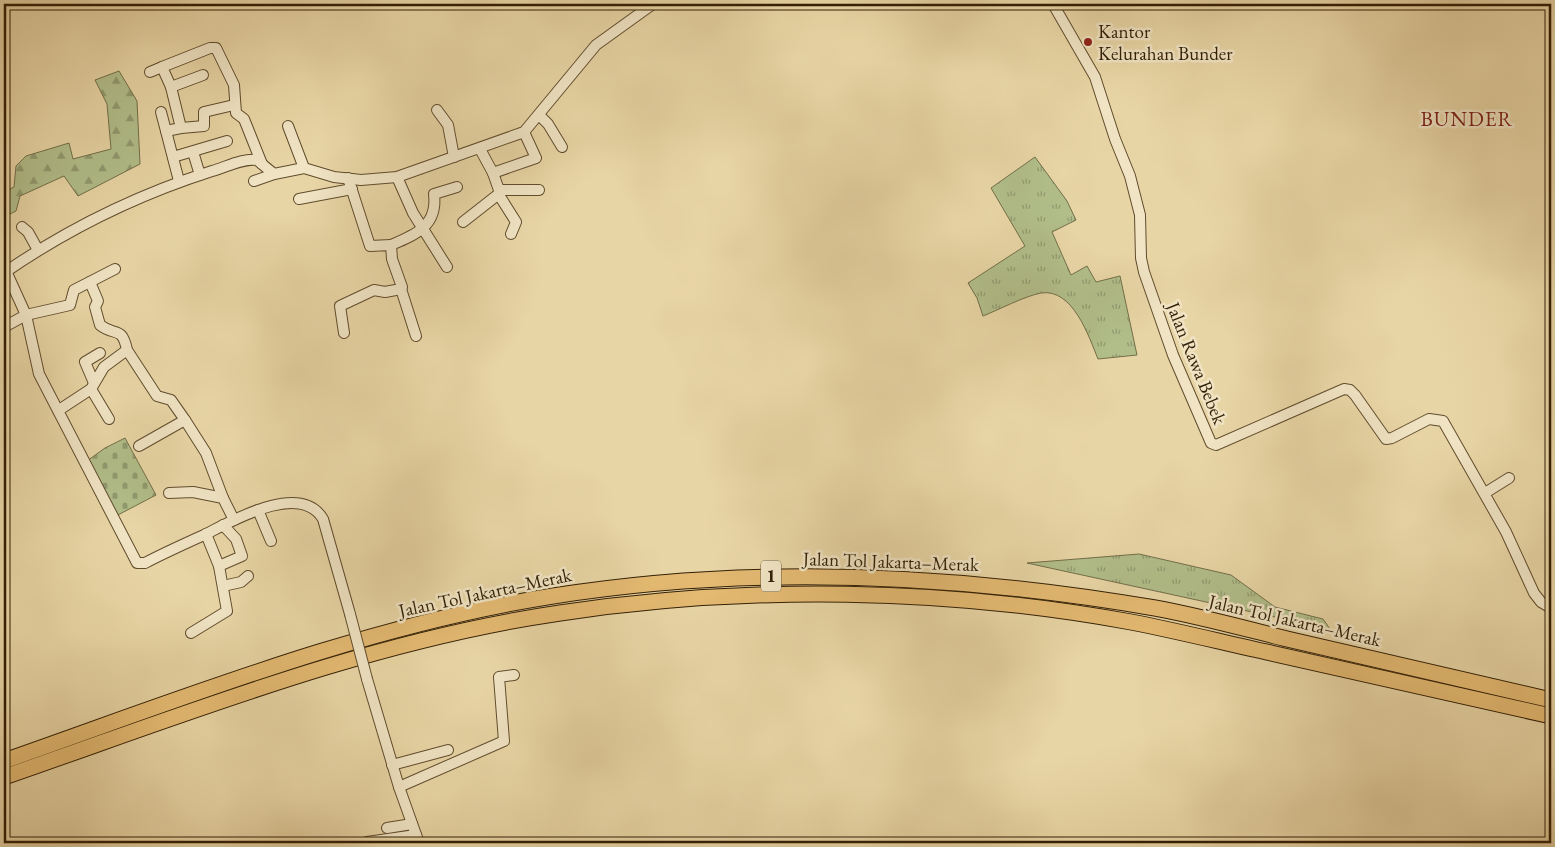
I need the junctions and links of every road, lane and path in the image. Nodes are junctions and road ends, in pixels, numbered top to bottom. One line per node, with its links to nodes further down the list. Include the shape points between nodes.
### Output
1 (653, 4): 10 (street, via 596,45)
2 (1052, 4): 59 (street, Jalan Rawa Bebek, via 1088,64 1100,91 1140,214 1141,264 1173,355 1211,443 1216,445 1335,392 1350,390 1386,439 1429,419 1443,421)
3 (162, 68): 4 (street); 6 (street); 7 (street, via 216,48 234,84)
4 (150, 72)
5 (203, 75): 6 (street)
6 (171, 88): 12 (street)
7 (234, 105): 12 (street, via 203,112 204,126); 21 (street, via 238,115 244,119)
8 (437, 110): 20 (street, via 448,125)
9 (161, 112): 13 (street)
10 (540, 116): 14 (street); 16 (street)
11 (288, 126): 22 (street)
12 (181, 128): 13 (street)
13 (166, 131): 19 (street)
14 (524, 132): 17 (street); 23 (street, via 536,158)
15 (227, 141): 18 (street)
16 (562, 147)
17 (480, 149): 20 (street); 23 (street)
18 (193, 152): 19 (street); 25 (street)
19 (173, 157): 28 (street)
20 (454, 157): 26 (street)
21 (262, 164): 24 (street); 25 (street, via 248,160)
22 (304, 168): 24 (street); 27 (street)
23 (493, 173): 33 (street)
24 (274, 174): 29 (street)
25 (200, 175): 28 (street)
26 (397, 177): 27 (street); 37 (street)
27 (348, 178): 31 (street)
28 (179, 181): 40 (street, via 95,217)
29 (254, 181)
30 (457, 187): 37 (street, via 434,194 434,209)
31 (352, 189): 34 (street); 39 (street, via 370,246)
32 (539, 190): 33 (street)
33 (499, 192): 35 (street); 38 (street, via 516,222)
34 (299, 199)
35 (463, 222)
36 (22, 227): 40 (street)
37 (423, 231): 39 (street); 41 (street)
38 (511, 234)
39 (391, 245): 45 (street)
40 (38, 250): 43 (street)
41 (448, 267)
42 (115, 269): 44 (street)
43 (5, 272): 46 (street)
44 (90, 282): 46 (street, via 72,291 71,304); 50 (street, via 98,301 95,307 100,325 120,332)
45 (401, 290): 48 (street, via 374,290 340,306); 49 (street)
46 (26, 316): 47 (street); 53 (street, via 39,374)
47 (4, 327)
48 (344, 333)
49 (416, 336)
50 (127, 350): 52 (street, via 104,367); 55 (street, via 157,396 172,400)
51 (100, 352): 52 (street, via 85,362)
52 (93, 386): 53 (street); 54 (street)
53 (59, 410): 64 (street, via 137,563 145,563)
54 (109, 419)
55 (185, 420): 56 (street); 60 (street, via 206,454)
56 (139, 446)
57 (1508, 478): 59 (street)
58 (169, 493): 60 (street, via 193,492)
59 (1485, 493): 69 (street, Jalan Rawa Bebek, via 1534,593)
60 (223, 498): 62 (street)
61 (258, 510): 62 (street); 65 (street); 76 (street, bridge, via 294,504 309,506 320,514)
62 (234, 520): 63 (street)
63 (223, 525): 64 (street); 66 (street, via 236,539 242,556)
64 (206, 534): 66 (street)
65 (271, 541)
66 (219, 566): 68 (street)
67 (248, 576): 68 (street, via 241,582)
68 (223, 586): 70 (street, via 228,607 226,614)
69 (1551, 608)
70 (191, 633)
71 (514, 675): 78 (street, via 499,677 504,741)
72 (1551, 700): 75 (highway, Jalan Tol Jakarta–Merak / 1, via 1160,609 1057,593 878,577 744,576 552,596 457,615 330,648)
73 (1551, 716): 77 (highway, Jalan Tol Jakarta–Merak / 1, via 1131,622 973,601 869,595 753,595 558,613 420,641 334,663)
74 (448, 750): 76 (street)
75 (4, 761)
76 (392, 765): 78 (street)
77 (4, 777)
78 (399, 787): 79 (street)
79 (412, 824): 80 (street); 81 (street)
80 (387, 828)
81 (417, 839): 82 (street)
82 (367, 842)

